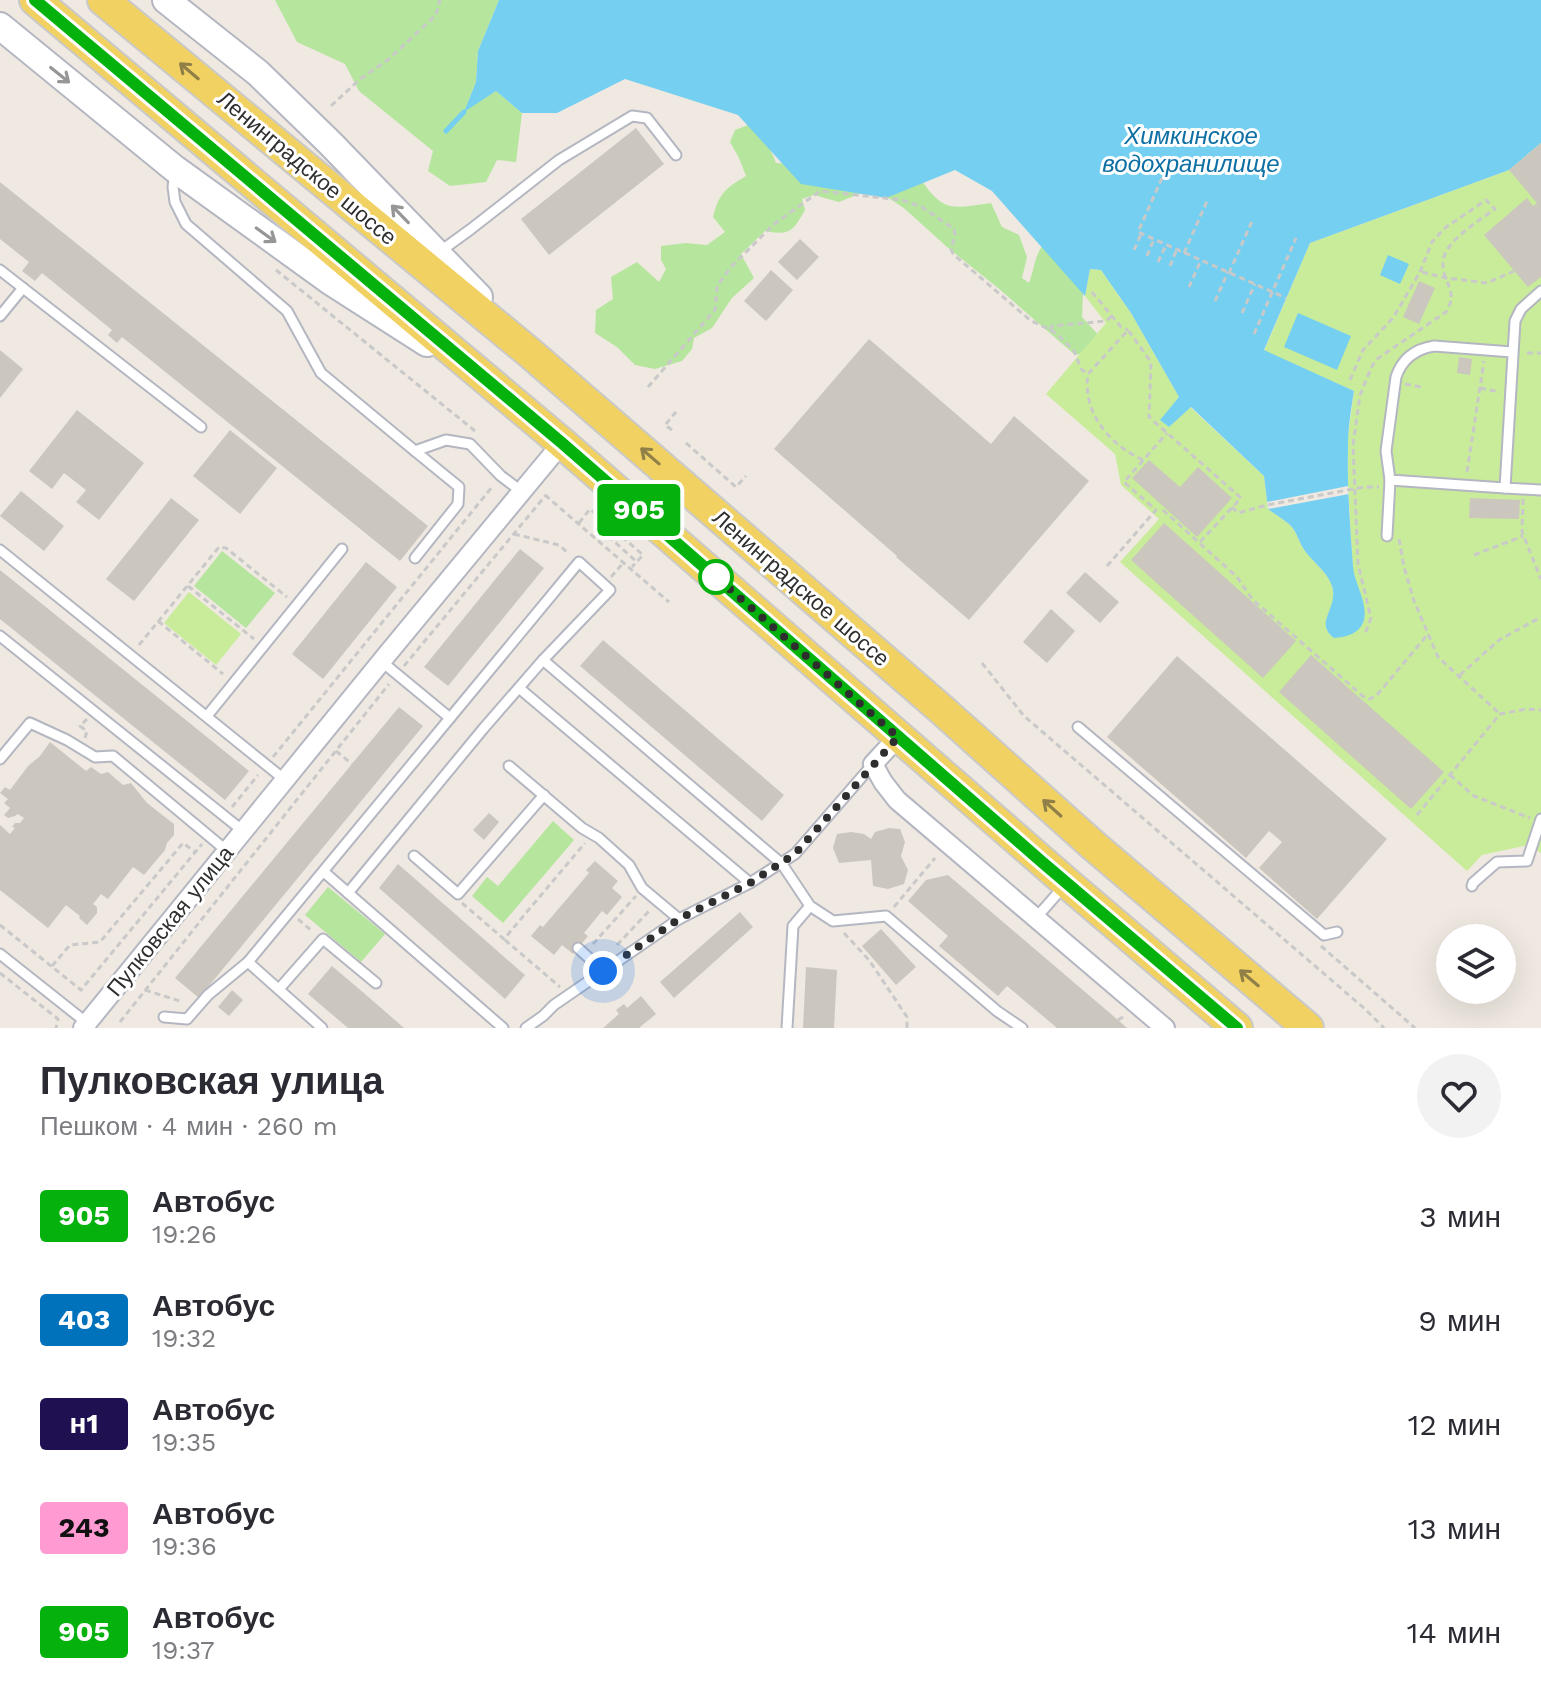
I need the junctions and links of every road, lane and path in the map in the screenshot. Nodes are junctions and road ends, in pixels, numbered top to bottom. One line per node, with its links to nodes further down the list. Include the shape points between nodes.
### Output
1 (35, 0): 48 (main road, Ленинградское шоссе)
2 (103, 0): 44 (main road, Ленинградское шоссе, one-way to 2)
3 (166, 0): 18 (main road, one-way to 3, via 258,73)
4 (440, 0): 6 (path, via 436,15)
5 (0, 26): 8 (main road, one-way to 8)
6 (331, 106)
7 (676, 155): 18 (lane, via 647,118 632,116 559,160)
8 (175, 169): 48 (main road, one-way to 48, via 330,281); 55 (lane, via 175,202 186,224 287,311 321,373)
9 (1162, 178): 12 (path)
10 (1208, 199): 19 (path)
11 (1253, 219): 26 (path)
12 (1141, 234): 14 (path); 17 (path)
13 (1296, 238): 33 (path)
14 (1154, 239): 15 (path); 20 (path)
15 (1166, 245): 16 (path); 22 (path)
16 (1177, 249): 19 (path); 23 (path)
17 (1134, 250)
18 (438, 253): 44 (main road)
19 (1184, 253): 21 (path)
20 (1147, 256)
21 (1201, 260): 26 (path); 29 (path)
22 (1158, 262)
23 (1170, 266)
24 (0, 270): 30 (lane)
25 (1514, 271): 27 (path, via 1487,283)
26 (1228, 272): 28 (path); 35 (path)
27 (1420, 272)
28 (1255, 284): 33 (path); 36 (path)
29 (1189, 287)
30 (23, 288): 37 (lane); 50 (lane)
31 (1541, 291): 43 (lane, via 1515,321)
32 (1092, 292): 38 (path)
33 (1273, 292): 34 (path); 41 (path)
34 (1286, 298)
35 (1215, 301)
36 (1242, 313)
37 (0, 316)
38 (1112, 316): 39 (path); 40 (path)
39 (1050, 330): 46 (path, via 1074,351); 47 (path, via 1030,320 953,254 954,229 922,207 820,191 773,225 732,266 717,286 715,310)
40 (1128, 330): 46 (path); 52 (path, via 1151,362 1149,417)
41 (1254, 334)
42 (1486, 350): 43 (lane); 59 (lane, via 1421,348 1400,367 1386,451); 60 (path)
43 (1516, 352): 45 (path); 62 (lane)
44 (530, 353): 177 (main road, Ленинградское шоссе, one-way to 44)
45 (1541, 353)
46 (1088, 374): 56 (path, via 1088,393 1102,429 1126,453)
47 (648, 387)
48 (499, 389): 53 (main road, Ленинградское шоссе)
49 (676, 412): 51 (path, via 665,425)
50 (201, 427)
51 (672, 430)
52 (1167, 433): 56 (path); 67 (path, via 1241,498)
53 (562, 443): 63 (street, Пулковская улица); 111 (main road, Ленинградское шоссе)
54 (686, 443): 58 (path, via 736,487)
55 (415, 451): 57 (lane, via 446,440 470,444); 80 (lane, via 459,487 458,504)
56 (1143, 460): 84 (path, via 1124,482 1156,510)
57 (501, 476): 63 (lane); 116 (path)
58 (746, 476)
59 (1390, 480): 60 (lane); 73 (lane)
60 (1466, 485): 62 (lane)
61 (1364, 487): 67 (path, via 1238,513)
62 (1505, 488): 64 (lane)
63 (529, 489): 65 (path); 98 (street, Пулковская улица)
64 (1541, 490)
65 (546, 495): 69 (path); 71 (path)
66 (1523, 496): 74 (path)
67 (1232, 507): 76 (path)
68 (1163, 510): 76 (path)
69 (581, 521): 70 (path); 82 (path); 83 (path, via 590,509 643,555)
70 (588, 524)
71 (514, 534): 81 (path, via 559,545); 100 (path)
72 (608, 536): 83 (path)
73 (1387, 536)
74 (1523, 536): 79 (path); 86 (path)
75 (1399, 537): 93 (path)
76 (1200, 542): 93 (path, via 1252,599 1365,698 1377,695)
77 (342, 549): 90 (lane)
78 (0, 550): 96 (lane)
79 (1474, 555)
80 (415, 558)
81 (579, 562): 88 (lane); 107 (lane)
82 (624, 562): 85 (path); 88 (path)
83 (637, 562): 85 (path)
84 (1107, 566)
85 (632, 568): 89 (path)
86 (1541, 579)
87 (187, 585): 90 (path, via 223,547); 92 (path); 95 (path)
88 (605, 585): 97 (lane, via 610,590)
89 (669, 602)
90 (297, 605): 95 (lane)
91 (1541, 617): 101 (path, via 1499,640)
92 (158, 621): 96 (path); 102 (path)
93 (1428, 634): 101 (path, via 1438,657)
94 (0, 636): 122 (lane)
95 (263, 647): 102 (lane)
96 (130, 655): 106 (lane)
97 (543, 660): 103 (lane); 131 (lane)
98 (381, 661): 100 (lane); 119 (street, Пулковская улица)
99 (982, 663): 178 (path, via 1024,716)
100 (397, 674): 107 (lane); 112 (path)
101 (1459, 676): 105 (path)
102 (234, 682): 106 (lane)
103 (519, 688): 133 (lane); 136 (lane)
104 (1541, 710): 105 (path)
105 (1500, 714): 118 (path)
106 (207, 716): 116 (lane)
107 (450, 718): 132 (lane)
108 (80, 726): 110 (path)
109 (1078, 727): 147 (lane, via 1324,935)
110 (87, 731)
111 (898, 737): 115 (street); 134 (main road, Ленинградское шоссе)
112 (336, 751): 114 (path); 161 (path)
113 (0, 759): 126 (lane, via 30,723 95,757 113,756)
114 (352, 764)
115 (873, 764): 131 (lane); 143 (street, via 897,800)
116 (266, 765): 119 (lane); 122 (path)
117 (509, 766): 120 (lane)
118 (1450, 775): 121 (path); 123 (path, via 1474,796)
119 (285, 780): 124 (street, Пулковская улица)
120 (544, 795): 125 (lane); 138 (lane)
121 (1417, 815)
122 (224, 816): 124 (lane)
123 (1538, 819): 135 (lane, via 1527,861 1497,862)
124 (243, 831): 127 (street, Пулковская улица)
125 (593, 834): 139 (lane, via 629,865 642,888); 149 (path)
126 (209, 835): 127 (lane); 128 (path)
127 (227, 851): 167 (street, Пулковская улица)
128 (195, 852): 155 (path, via 183,843 100,942 70,945); 155 (path, via 81,990)
129 (414, 856): 138 (lane)
130 (935, 858): 142 (path)
131 (782, 864): 133 (lane); 140 (lane)
132 (324, 872): 136 (lane); 141 (lane)
133 (750, 883): 144 (lane)
134 (1067, 883): 143 (lane); 176 (main road, Ленинградское шоссе)
135 (1472, 886)
136 (348, 893): 170 (lane)
137 (638, 893): 150 (path)
138 (458, 894): 149 (path)
139 (658, 901): 144 (lane); 153 (path, via 614,948)
140 (810, 906): 145 (lane); 172 (lane, via 793,926)
141 (290, 913): 148 (path); 154 (lane)
142 (886, 916): 145 (lane); 174 (lane)
143 (1036, 918): 175 (street)
144 (679, 919): 153 (lane)
145 (833, 921): 173 (path, via 869,960 907,1017)
146 (0, 925): 155 (path)
147 (1337, 932)
148 (323, 939): 158 (lane); 160 (lane)
149 (504, 939): 159 (path)
150 (590, 947)
151 (578, 948): 156 (lane)
152 (0, 954): 167 (lane)
153 (619, 960): 156 (lane)
154 (248, 962): 160 (lane); 162 (lane)
155 (52, 966)
156 (603, 971): 171 (lane)
157 (0, 973): 168 (path, via 58,1019)
158 (376, 983)
159 (558, 984)
160 (279, 989): 169 (lane)
161 (145, 990): 162 (path); 166 (path)
162 (198, 1007): 163 (lane, via 187,1019)
163 (164, 1017)
164 (1123, 1017): 165 (path)
165 (1118, 1020)
166 (120, 1022)
167 (87, 1026)
168 (56, 1028)
169 (322, 1028)
170 (503, 1028)
171 (526, 1028)
172 (787, 1028)
173 (907, 1028)
174 (1022, 1028)
175 (1165, 1028)
176 (1237, 1028)
177 (1308, 1028)
178 (1384, 1028)

